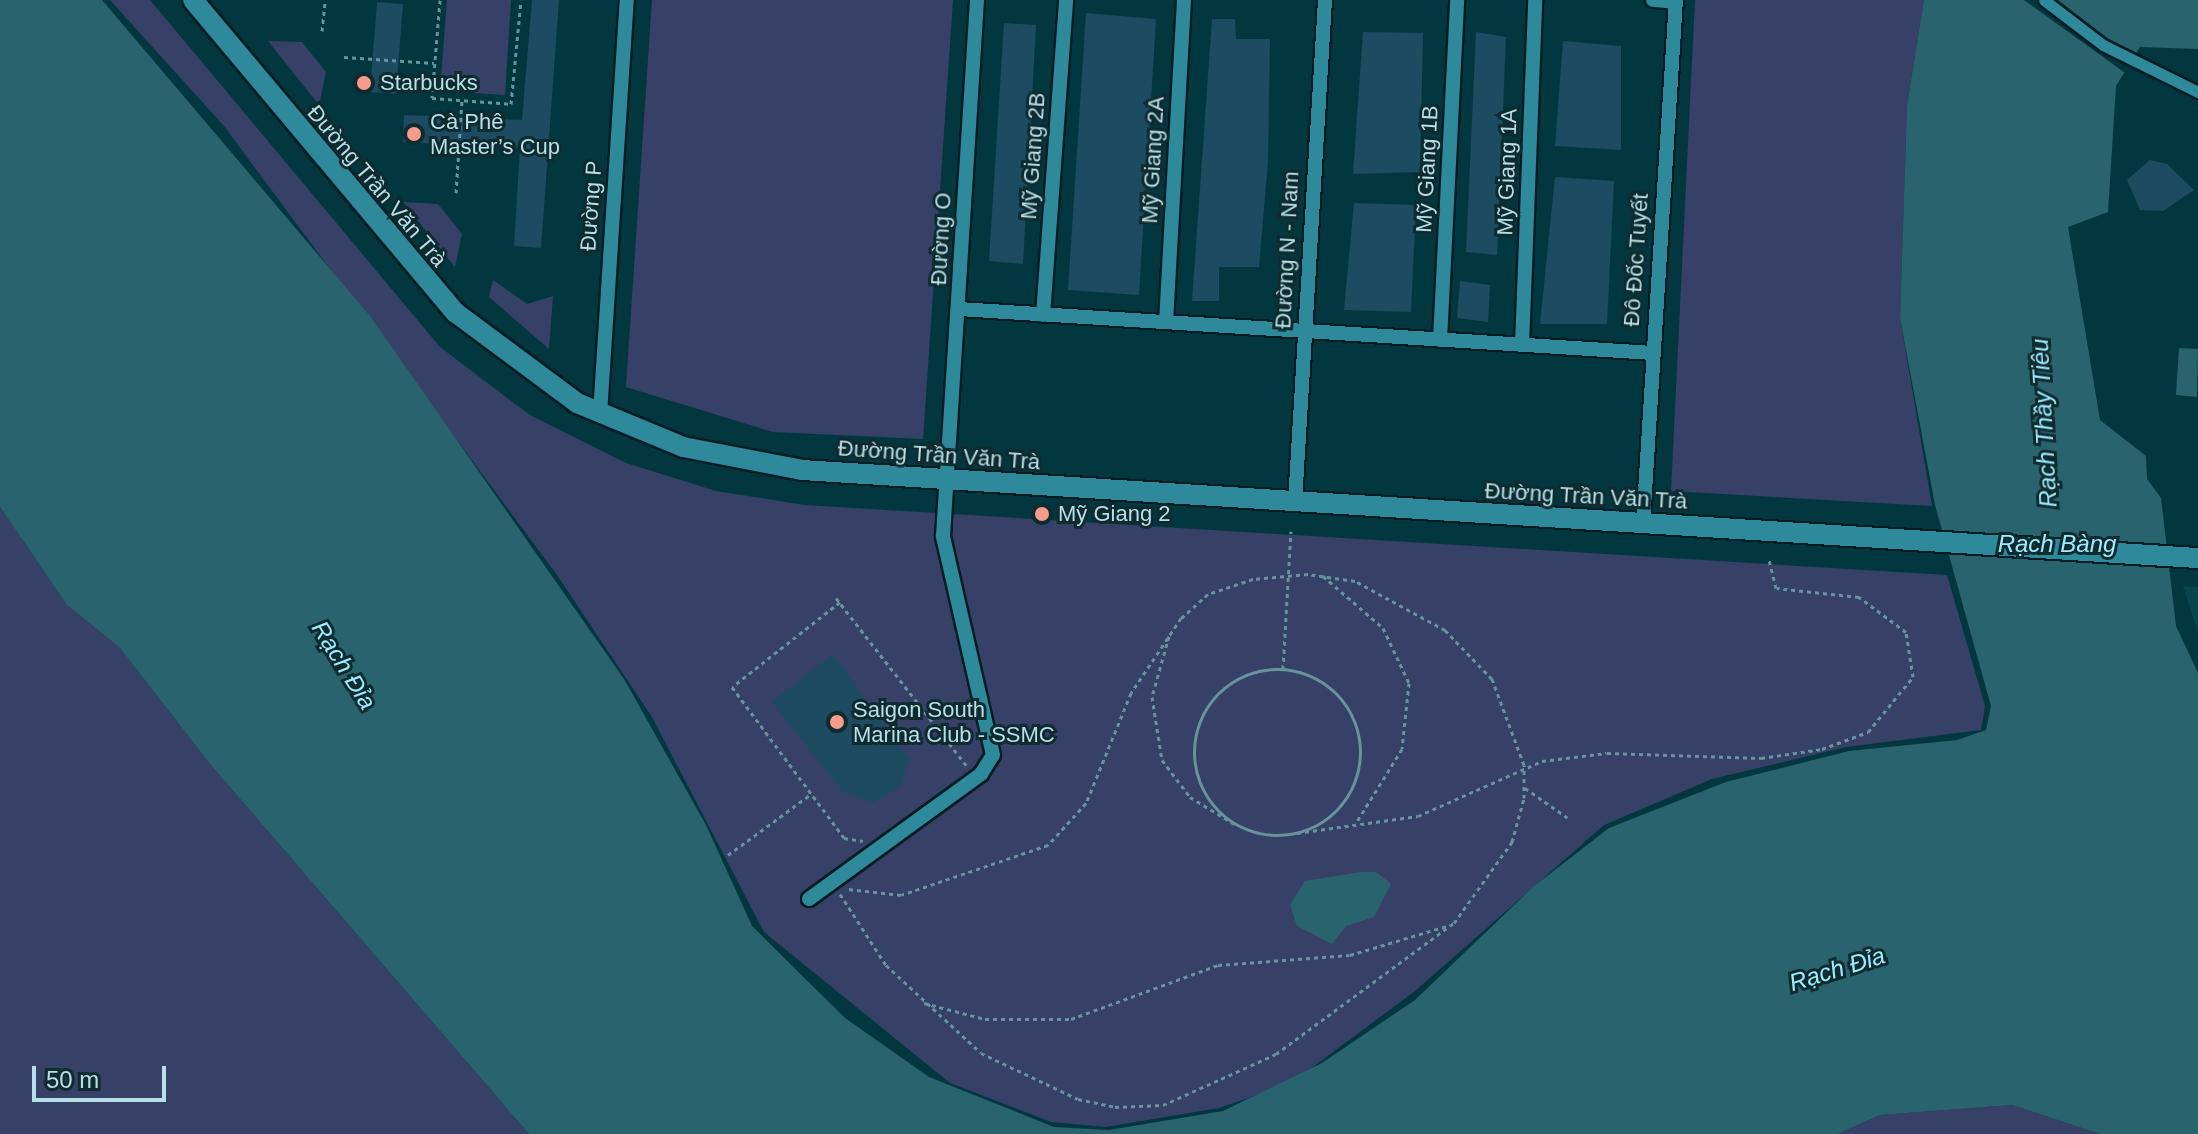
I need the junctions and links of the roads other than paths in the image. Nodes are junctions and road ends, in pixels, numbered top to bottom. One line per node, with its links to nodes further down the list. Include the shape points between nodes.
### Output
1 (193, 0): 20 (main road, Đường Trần Văn Trà, via 445,303 502,353)
2 (627, 0): 20 (street, Đường P)
3 (977, 0): 13 (street, Đường O)
4 (1066, 0): 14 (street, Mỹ Giang 2B)
5 (1184, 0): 15 (street, Mỹ Giang 2A)
6 (1325, 0): 16 (street, Đường N - Nam)
7 (1457, 0): 17 (street, Mỹ Giang 1B)
8 (1535, 0): 18 (street, Mỹ Giang 1A)
9 (1653, 0): 11 (street)
10 (2044, 0): 12 (street, via 2103,45)
11 (1676, 1): 19 (street, Đô Đốc Tuyết)
12 (2198, 92)
13 (959, 309): 14 (street); 21 (street, Đường O)
14 (1043, 315): 15 (street)
15 (1166, 322): 16 (street)
16 (1305, 331): 17 (street); 22 (street, Đường N - Nam)
17 (1440, 340): 18 (street)
18 (1522, 345): 19 (street)
19 (1652, 353): 23 (street, Đô Đốc Tuyết)
20 (600, 414): 21 (main road, Đường Trần Văn Trà, via 754,465)
21 (947, 480): 22 (main road, Đường Trần Văn Trà); 25 (street, Đường O, via 943,536 992,761)
22 (1295, 502): 23 (main road, Đường Trần Văn Trà)
23 (1643, 524): 24 (main road, Đường Trần Văn Trà)
24 (2198, 558)
25 (809, 899)

